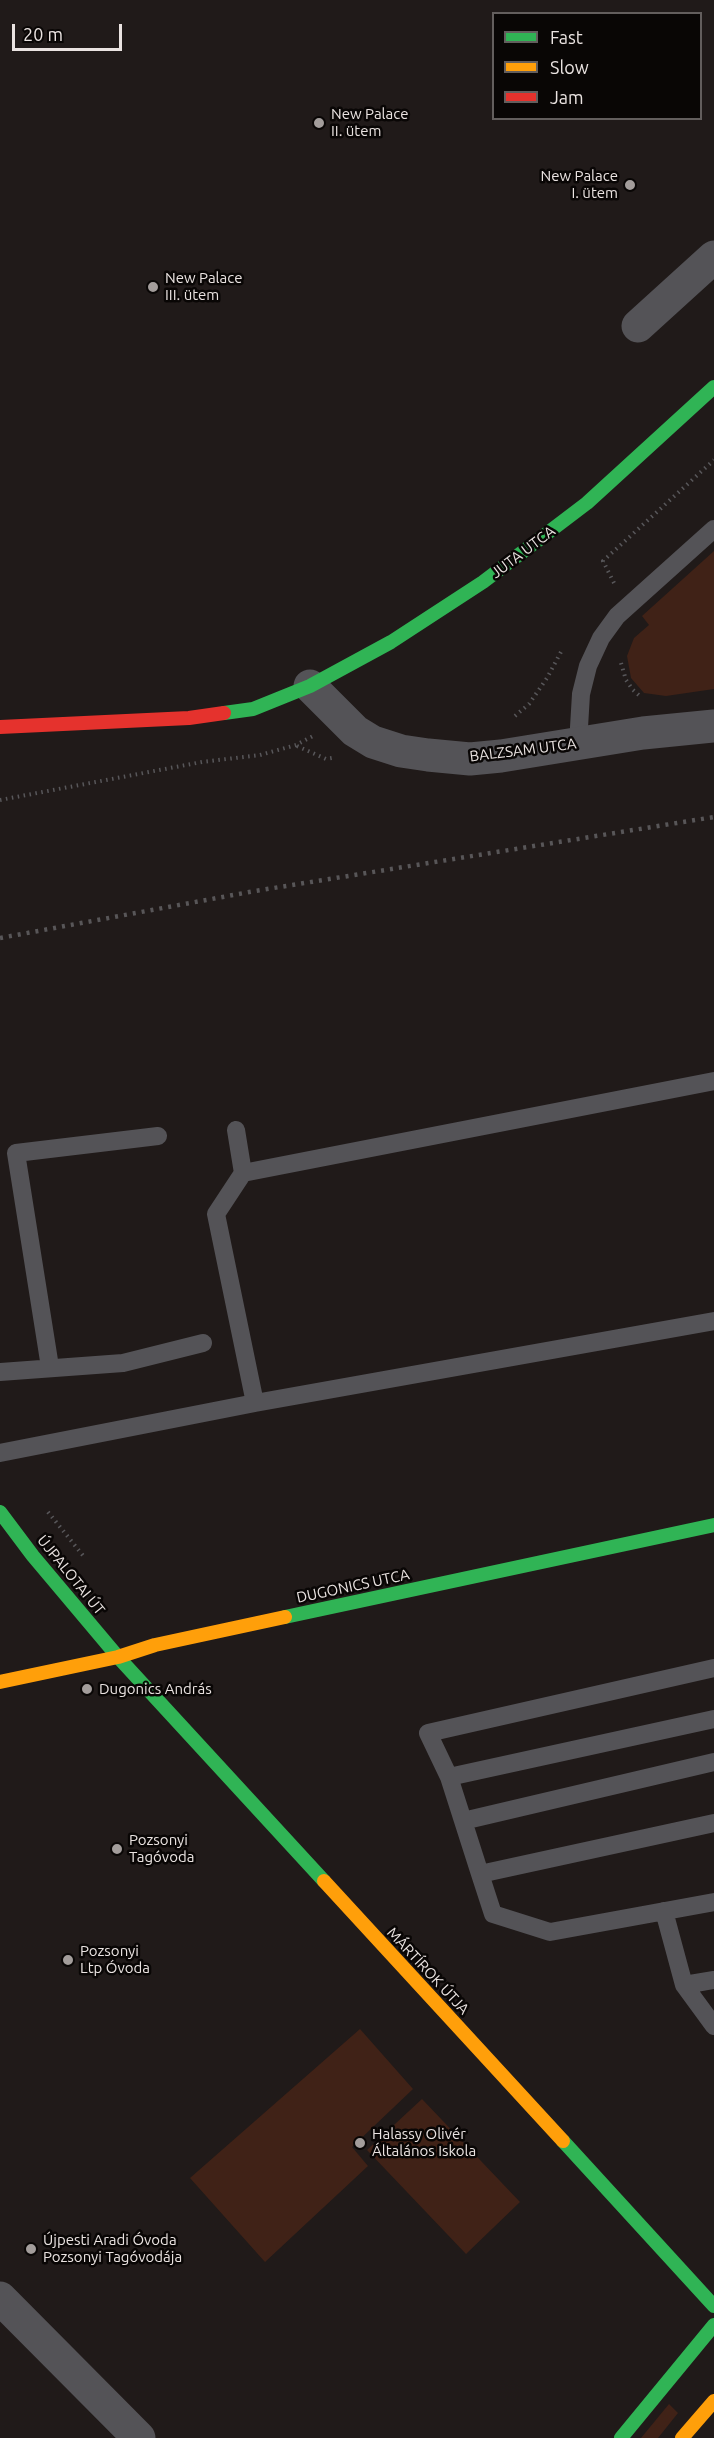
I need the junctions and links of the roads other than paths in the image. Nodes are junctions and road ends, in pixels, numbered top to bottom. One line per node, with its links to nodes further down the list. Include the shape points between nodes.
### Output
1 (714, 257): 2 (street)
2 (638, 326)
3 (714, 387): 5 (street, JUTA UTCA, via 587,503 483,582 391,642)
4 (714, 529): 8 (lane, via 617,616 601,638 581,694)
5 (310, 686): 7 (street, via 253,709 189,718); 8 (street, BALZSAM UTCA, via 355,731 401,751 470,759)
6 (714, 726): 8 (street, BALZSAM UTCA)
7 (0, 727)
8 (578, 744)
9 (714, 1081): 12 (lane)
10 (236, 1130): 12 (lane)
11 (158, 1136): 15 (lane, via 16,1153)
12 (243, 1173): 17 (lane, via 216,1214)
13 (714, 1321): 17 (lane)
14 (203, 1343): 15 (lane, via 123,1363)
15 (50, 1367): 16 (lane)
16 (0, 1372)
17 (255, 1403): 18 (lane)
18 (0, 1453)
19 (0, 1512): 21 (street, ÚJPALOTAI ÚT)
20 (714, 1525): 21 (street, DUGONICS UTCA, via 155,1645)
21 (117, 1657): 23 (street, DUGONICS UTCA); 36 (street, MÁRTÍROK ÚTJA)
22 (714, 1668): 26 (lane, via 428,1733)
23 (0, 1682)
24 (714, 1719): 26 (lane)
25 (714, 1762): 27 (lane)
26 (449, 1777): 27 (lane)
27 (463, 1821): 29 (lane)
28 (714, 1823): 29 (lane)
29 (480, 1874): 31 (lane, via 493,1914 550,1932)
30 (714, 1902): 31 (lane)
31 (664, 1911): 33 (lane)
32 (714, 1980): 33 (lane)
33 (684, 1985): 34 (lane)
34 (714, 2026)
35 (0, 2298): 39 (street)
36 (714, 2306)
37 (714, 2325): 40 (street)
38 (714, 2401): 41 (street)
39 (139, 2438)
40 (621, 2438)
41 (682, 2438)

